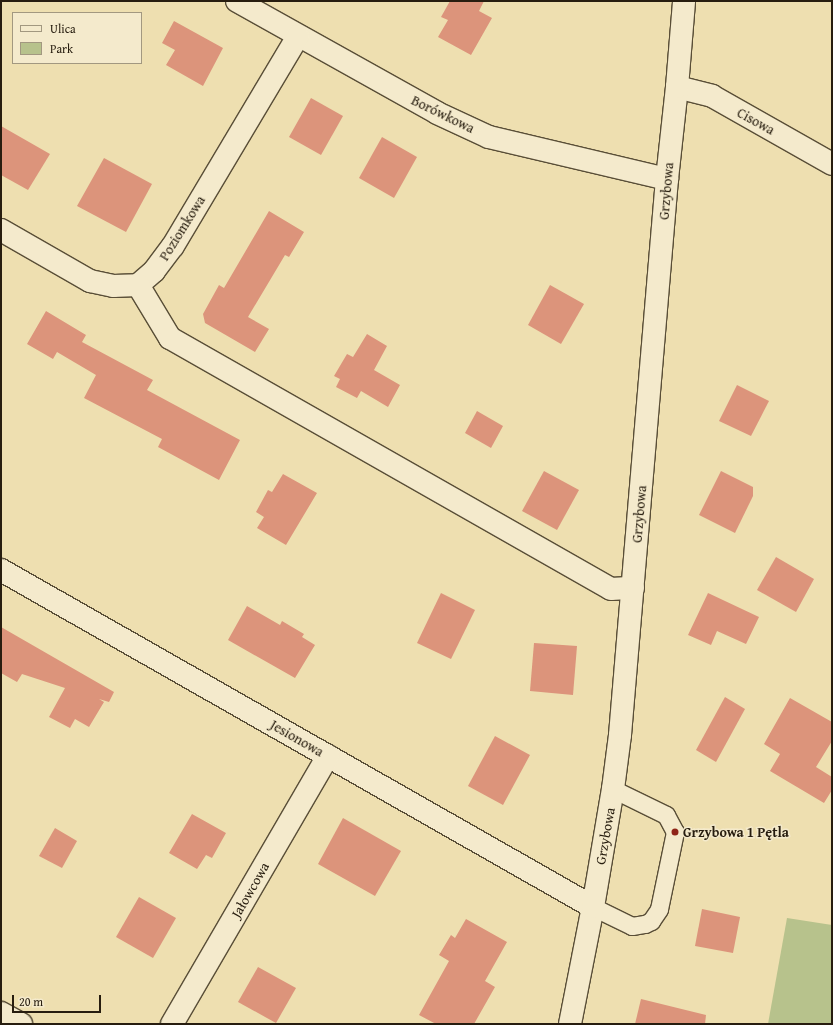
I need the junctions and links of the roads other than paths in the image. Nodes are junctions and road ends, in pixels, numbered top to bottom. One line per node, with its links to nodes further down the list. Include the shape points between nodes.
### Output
1 (237, 1): 3 (street, Borówkowa)
2 (684, 1): 4 (street, Grzybowa)
3 (298, 36): 6 (street, Borówkowa, via 437,113 489,137); 8 (street, Poziomkowa, via 173,246 154,271)
4 (677, 87): 5 (street, Cisowa, via 712,96); 6 (street, Grzybowa)
5 (832, 164)
6 (667, 179): 10 (street, Grzybowa)
7 (1, 230): 8 (street, via 90,281 113,286)
8 (138, 284): 10 (street, via 170,338 611,589)
9 (1, 570): 11 (street, Jesionowa)
10 (633, 588): 12 (street, Grzybowa)
11 (328, 756): 13 (street, Jesionowa); 16 (street, Jałowcowa)
12 (613, 790): 13 (street, Grzybowa); 13 (lane, via 666,815 675,832 658,909 652,921 632,926)
13 (593, 907): 17 (street, Grzybowa)
14 (1, 1013): 15 (street)
15 (21, 1024)
16 (172, 1024)
17 (570, 1024)

